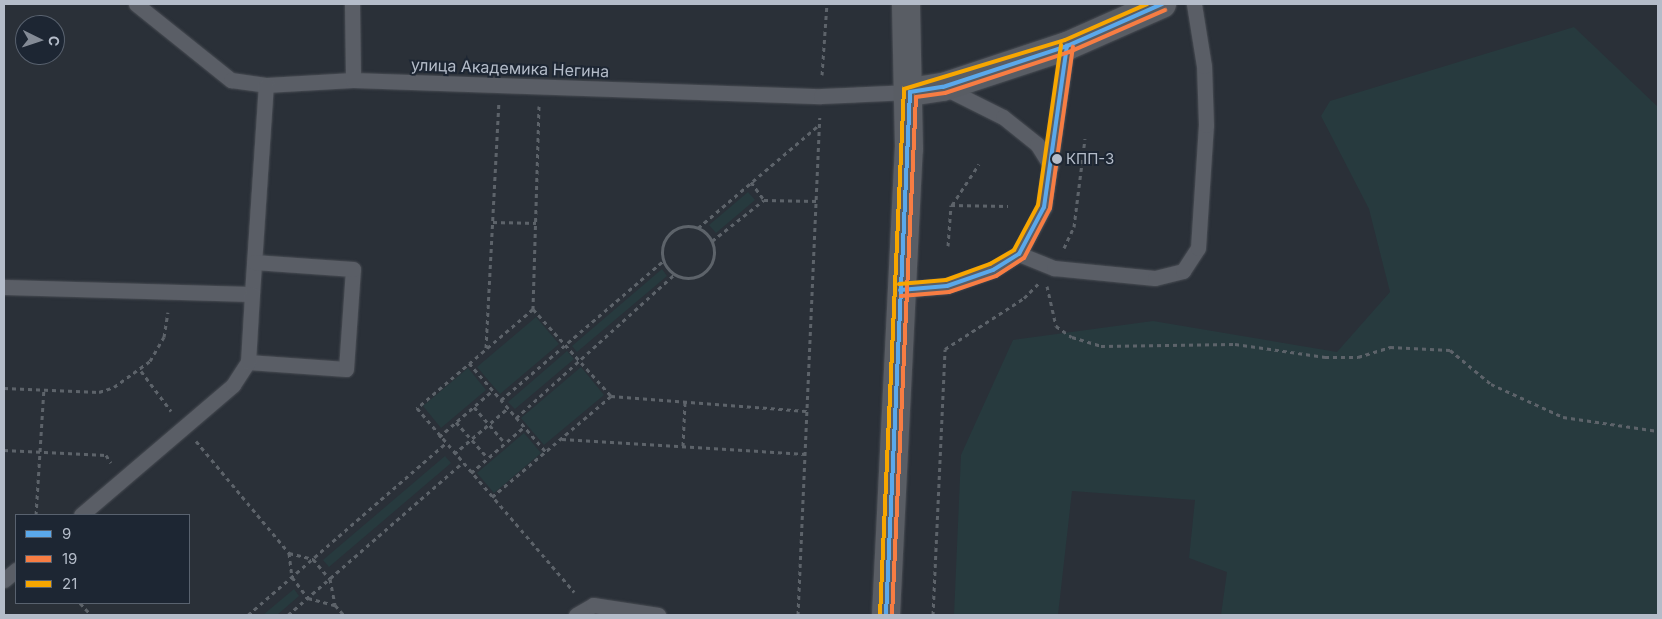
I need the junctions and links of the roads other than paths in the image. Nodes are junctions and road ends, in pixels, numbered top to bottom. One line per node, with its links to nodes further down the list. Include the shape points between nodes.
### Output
1 (138, 4): 8 (lane, улица Академика Негина, via 231,80)
2 (352, 4): 7 (lane)
3 (906, 4): 10 (main road)
4 (1162, 4): 6 (main road)
5 (1194, 4): 12 (lane, via 1204,66 1206,125 1198,248 1183,271 1155,278 1050,272)
6 (1067, 46): 9 (main road); 11 (lane)
7 (353, 80): 8 (lane, улица Академика Негина); 10 (lane, улица Академика Негина, via 821,96)
8 (266, 85): 13 (lane)
9 (943, 87): 10 (main road); 11 (lane, via 1003,117 1037,144)
10 (910, 92): 15 (main road)
11 (1051, 166): 12 (lane, via 1044,207)
12 (1019, 254): 15 (lane, via 993,270 946,286)
13 (254, 262): 16 (lane); 17 (lane, via 353,269 346,369)
14 (4, 286): 16 (lane)
15 (900, 290): 23 (main road)
16 (252, 294): 17 (lane)
17 (248, 362): 18 (lane, via 233,385)
18 (82, 514)
19 (15, 571): 20 (lane)
20 (4, 580)
21 (582, 612): 22 (lane)
22 (658, 615)
23 (886, 615)

